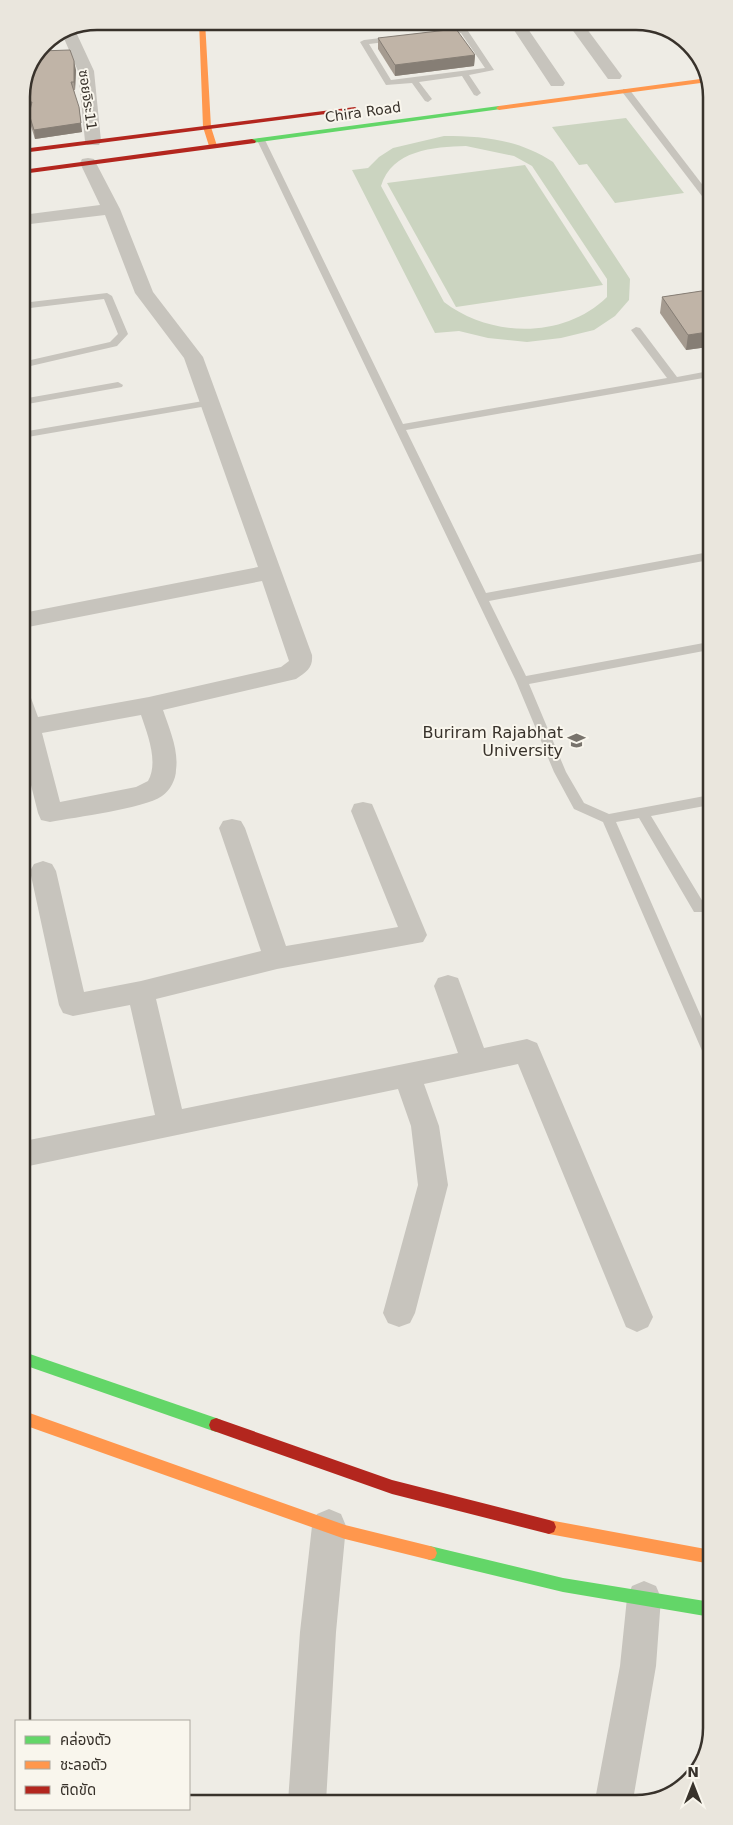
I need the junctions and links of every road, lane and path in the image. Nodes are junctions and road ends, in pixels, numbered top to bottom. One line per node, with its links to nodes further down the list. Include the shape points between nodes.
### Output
1 (202, 30): 14 (main road)
2 (520, 30): 9 (street)
3 (580, 30): 6 (street)
4 (70, 36): 16 (street, ซอยจิระ11, via 86,71)
5 (464, 73): 7 (lane); 7 (lane, via 490,70 463,30 364,42 389,83); 11 (lane)
6 (614, 76)
7 (414, 80): 12 (lane)
8 (700, 81): 10 (main road, Chira Road)
9 (557, 83)
10 (626, 91): 15 (main road, Chira Road); 21 (lane)
11 (477, 93)
12 (428, 99)
13 (370, 107): 14 (main road, Chira Road)
14 (207, 127): 16 (main road, Chira Road); 17 (main road)
15 (261, 140): 17 (main road, Chira Road); 32 (lane)
16 (94, 141): 18 (main road, Chira Road)
17 (213, 146): 19 (main road, Chira Road)
18 (30, 149)
19 (88, 163): 20 (main road, Chira Road); 22 (street)
20 (30, 171)
21 (703, 190)
22 (110, 208): 23 (street); 31 (street, via 144,293 193,357)
23 (30, 219)
24 (30, 305): 26 (lane, via 107,296 123,334 113,344)
25 (636, 330): 28 (lane)
26 (30, 363)
27 (703, 375): 28 (lane)
28 (674, 380): 32 (lane)
29 (118, 385): 30 (lane)
30 (30, 401)
31 (209, 403): 33 (lane); 35 (street)
32 (400, 428): 36 (lane)
33 (30, 434)
34 (703, 557): 36 (lane)
35 (270, 572): 37 (street); 40 (street, via 300,655 301,664 296,670)
36 (482, 598): 39 (lane)
37 (30, 620)
38 (703, 647): 39 (lane)
39 (522, 681): 45 (lane, via 560,772 579,806)
40 (149, 705): 41 (street); 41 (street, via 165,769 158,786 150,792 50,813)
41 (30, 727)
42 (703, 801): 44 (lane)
43 (363, 811): 49 (street, via 414,935)
44 (643, 813): 45 (lane); 48 (lane, via 699,908)
45 (608, 819): 52 (lane)
46 (232, 828): 49 (street)
47 (43, 871): 51 (street, via 73,1005)
48 (703, 907)
49 (277, 958): 51 (street)
50 (448, 986): 53 (street)
51 (141, 992): 55 (street)
52 (703, 1037)
53 (475, 1062): 54 (street); 58 (street, via 527,1052)
54 (407, 1076): 55 (street); 57 (street, via 424,1126 433,1185)
55 (170, 1124): 56 (street)
56 (30, 1153)
57 (399, 1313)
58 (637, 1317)
59 (30, 1360): 62 (main road, via 392,1487 562,1530)
60 (30, 1420): 61 (main road)
61 (329, 1526): 63 (main road, via 563,1585); 65 (street, via 318,1632)
62 (703, 1556)
63 (644, 1598): 64 (main road); 66 (street, via 638,1666)
64 (703, 1608)
65 (307, 1795)
66 (615, 1795)

